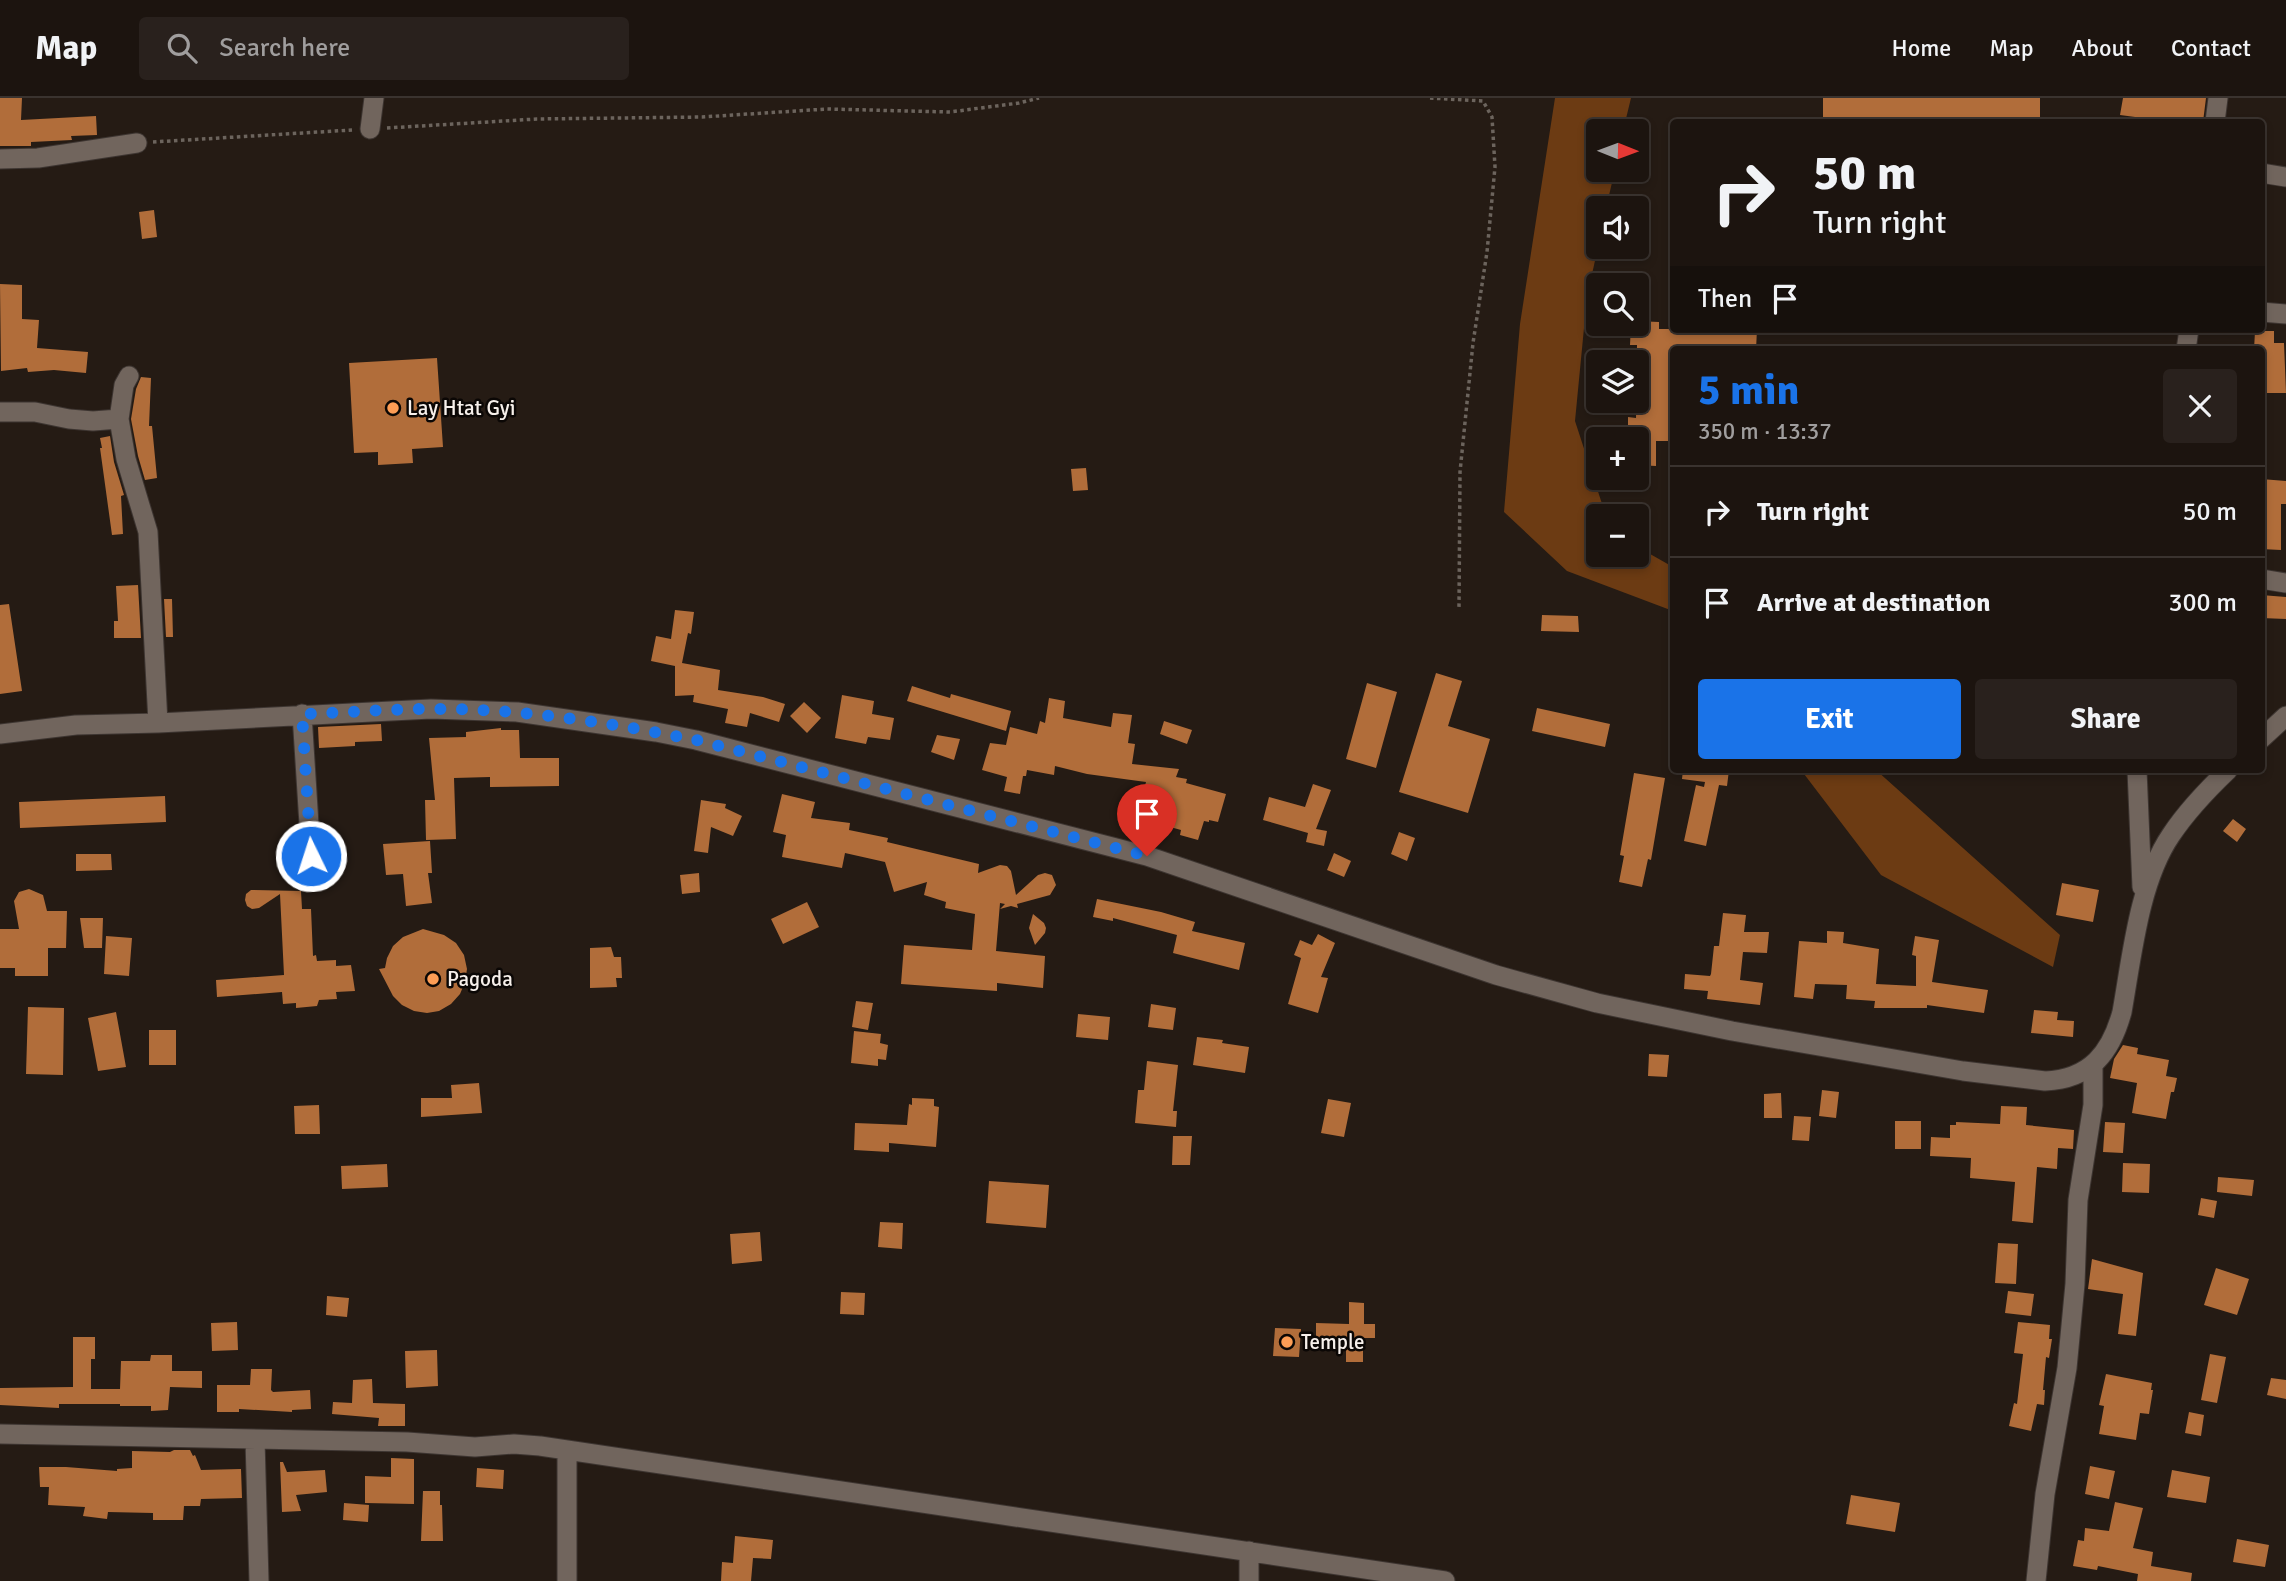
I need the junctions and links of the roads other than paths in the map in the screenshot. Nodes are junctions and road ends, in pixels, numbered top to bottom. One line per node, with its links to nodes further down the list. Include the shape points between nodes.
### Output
1 (374, 98): 4 (street)
2 (2218, 98): 3 (street)
3 (2215, 119)
4 (370, 129)
5 (137, 143): 6 (street)
6 (0, 159)
7 (2265, 174): 8 (street)
8 (2286, 177)
9 (2265, 312): 10 (street)
10 (2286, 314)
11 (130, 376): 13 (street, via 124,385)
12 (0, 412): 13 (street, via 93,421)
13 (120, 419): 18 (street, via 126,459 148,532)
14 (2265, 580): 15 (street)
15 (2286, 583)
16 (302, 714): 18 (street); 23 (street, via 311,856); 25 (street, via 431,709 517,712 683,738 1147,856 1484,971 1597,1003 1732,1031 2045,1081 2076,1075)
17 (2286, 716): 20 (street)
18 (158, 723): 19 (street, via 76,725)
19 (0, 734)
20 (2265, 735)
21 (2137, 773): 24 (street)
22 (2225, 773): 24 (street, via 2170,836)
23 (329, 858)
24 (2143, 906): 25 (street, via 2116,1032)
25 (2093, 1064): 34 (street, via 2067,1368 2045,1494)
26 (0, 1434): 27 (street)
27 (255, 1440): 28 (street, via 475,1447 514,1444); 30 (street)
28 (567, 1451): 29 (street); 31 (street)
29 (1249, 1551): 32 (street); 33 (street)
30 (259, 1581)
31 (567, 1581)
32 (1249, 1581)
33 (1445, 1581)
34 (2036, 1581)

